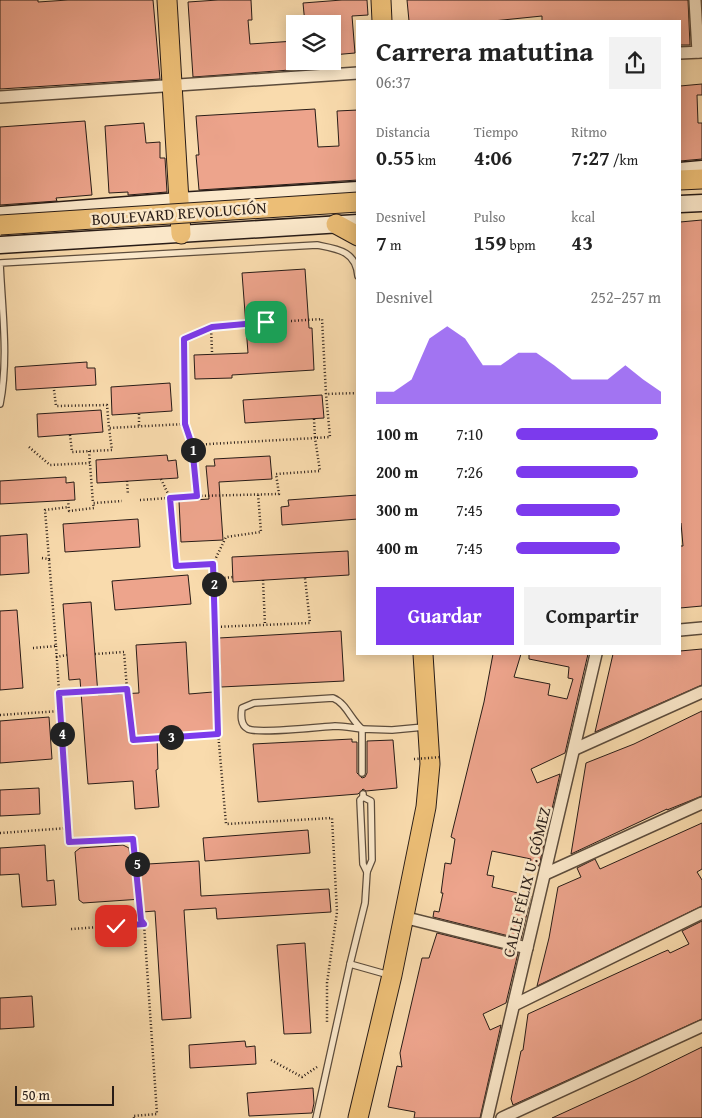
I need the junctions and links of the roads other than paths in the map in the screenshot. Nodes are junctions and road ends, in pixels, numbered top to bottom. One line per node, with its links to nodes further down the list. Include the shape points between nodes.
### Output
1 (166, 0): 8 (main road)
2 (381, 0): 4 (main road)
3 (695, 0): 5 (street)
4 (382, 20)
5 (700, 52): 6 (street)
6 (681, 53)
7 (356, 73): 8 (street)
8 (172, 86): 9 (street); 17 (main road)
9 (0, 97)
10 (702, 170): 11 (main road)
11 (681, 171)
12 (702, 179): 13 (main road)
13 (681, 180)
14 (702, 188): 16 (main road)
15 (356, 190): 17 (main road)
16 (681, 190)
17 (179, 200): 22 (main road); 27 (main road)
18 (356, 202): 25 (main road, BOULEVARD REVOLUCIÓN, bridge)
19 (702, 203): 20 (main road)
20 (681, 204)
21 (356, 211): 26 (main road, BOULEVARD REVOLUCIÓN)
22 (0, 215)
23 (356, 223): 24 (main road, BOULEVARD REVOLUCIÓN)
24 (336, 224): 27 (main road, BOULEVARD REVOLUCIÓN); 28 (main road)
25 (0, 225)
26 (0, 234)
27 (181, 234): 29 (main road, BOULEVARD REVOLUCIÓN)
28 (356, 235)
29 (0, 245)
30 (356, 264): 31 (lane, via 349,255 317,245 0,263 4,317 4,376)
31 (0, 404)
32 (702, 628): 33 (street)
33 (681, 630)
34 (423, 655): 37 (main road)
35 (596, 655): 39 (street, CALLE FÉLIX U. GÓMEZ)
36 (702, 692): 39 (street)
37 (428, 726): 38 (lane); 45 (main road, via 430,764 426,807)
38 (362, 729): 38 (lane, via 337,726 248,729 240,716 242,708 254,703 333,698); 40 (lane)
39 (575, 749): 43 (street, CALLE FÉLIX U. GÓMEZ)
40 (362, 773)
41 (702, 803): 43 (street)
42 (367, 872): 42 (lane, via 363,864 360,800 363,796 371,801 372,860); 47 (lane, via 365,903)
43 (544, 874): 46 (street, CALLE FÉLIX U. GÓMEZ)
44 (702, 913): 49 (street)
45 (403, 917): 46 (street); 48 (main road)
46 (527, 948): 49 (street, CALLE FÉLIX U. GÓMEZ)
47 (350, 964): 48 (lane); 51 (lane)
48 (392, 975): 52 (main road)
49 (514, 1005): 53 (street, CALLE FÉLIX U. GÓMEZ)
50 (702, 1026): 54 (street)
51 (316, 1118)
52 (358, 1118)
53 (487, 1118)
54 (502, 1118)

